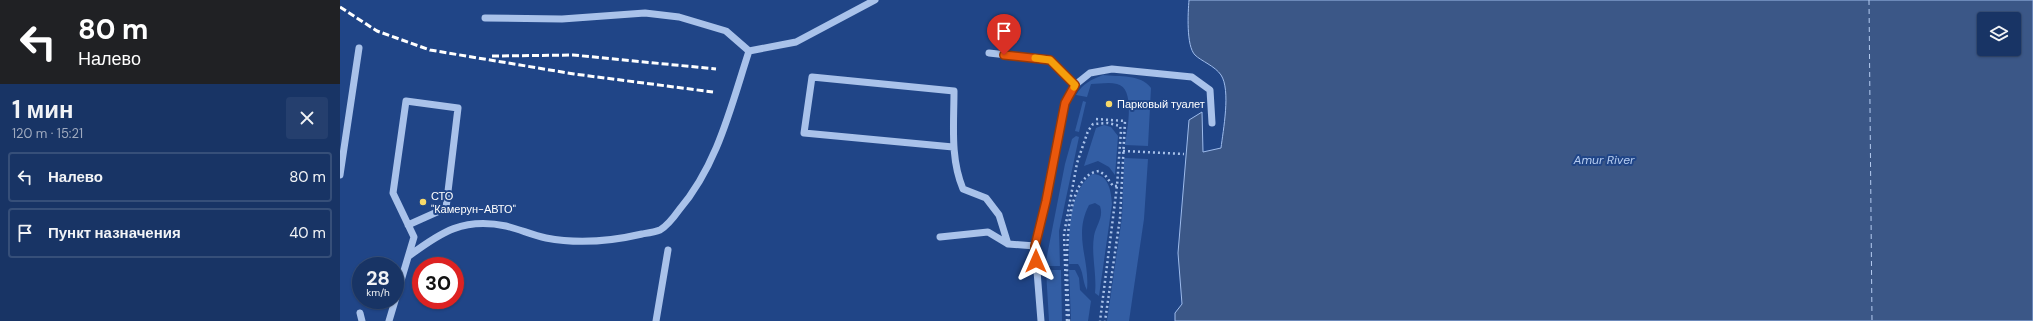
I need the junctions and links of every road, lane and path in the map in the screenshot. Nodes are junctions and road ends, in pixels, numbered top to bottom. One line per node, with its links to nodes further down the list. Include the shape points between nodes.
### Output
1 (875, 0): 4 (street, via 796,42)
2 (485, 18): 4 (street, via 562,19 645,13 679,17 726,30)
3 (359, 48): 12 (street)
4 (749, 50): 19 (street, via 723,135 708,166 688,200 661,230 619,240 564,240 546,238 507,226 476,223 456,226)
5 (989, 53): 6 (street, via 1050,60)
6 (1075, 85): 8 (street, via 1090,73 1112,69 1192,77 1210,90); 17 (street, via 1065,103)
7 (1096, 119): 10 (path, via 1125,122)
8 (1212, 123)
9 (953, 147): 9 (street, via 954,91 812,77 804,133); 16 (street, via 957,175 963,189 986,198 999,215)
10 (1123, 151): 11 (path); 13 (path)
11 (1184, 154)
12 (340, 175)
13 (1119, 186): 25 (path, via 1113,186 1105,175 1095,171 1083,181 1074,200 1068,234); 25 (path, via 1120,126 1108,123 1092,124 1077,163 1064,234); 26 (path); 27 (path, via 1120,218)
14 (408, 225): 14 (street, via 393,193 406,101 458,108 446,208); 19 (street, via 414,237)
15 (940, 237): 16 (street, via 988,232)
16 (1008, 244): 17 (street)
17 (1035, 246): 24 (street)
18 (668, 250): 23 (street)
19 (409, 256): 22 (street)
20 (360, 313): 21 (street)
21 (362, 321)
22 (390, 321)
23 (656, 321)
24 (1041, 321)
25 (1068, 321)
26 (1100, 321)
27 (1105, 321)

